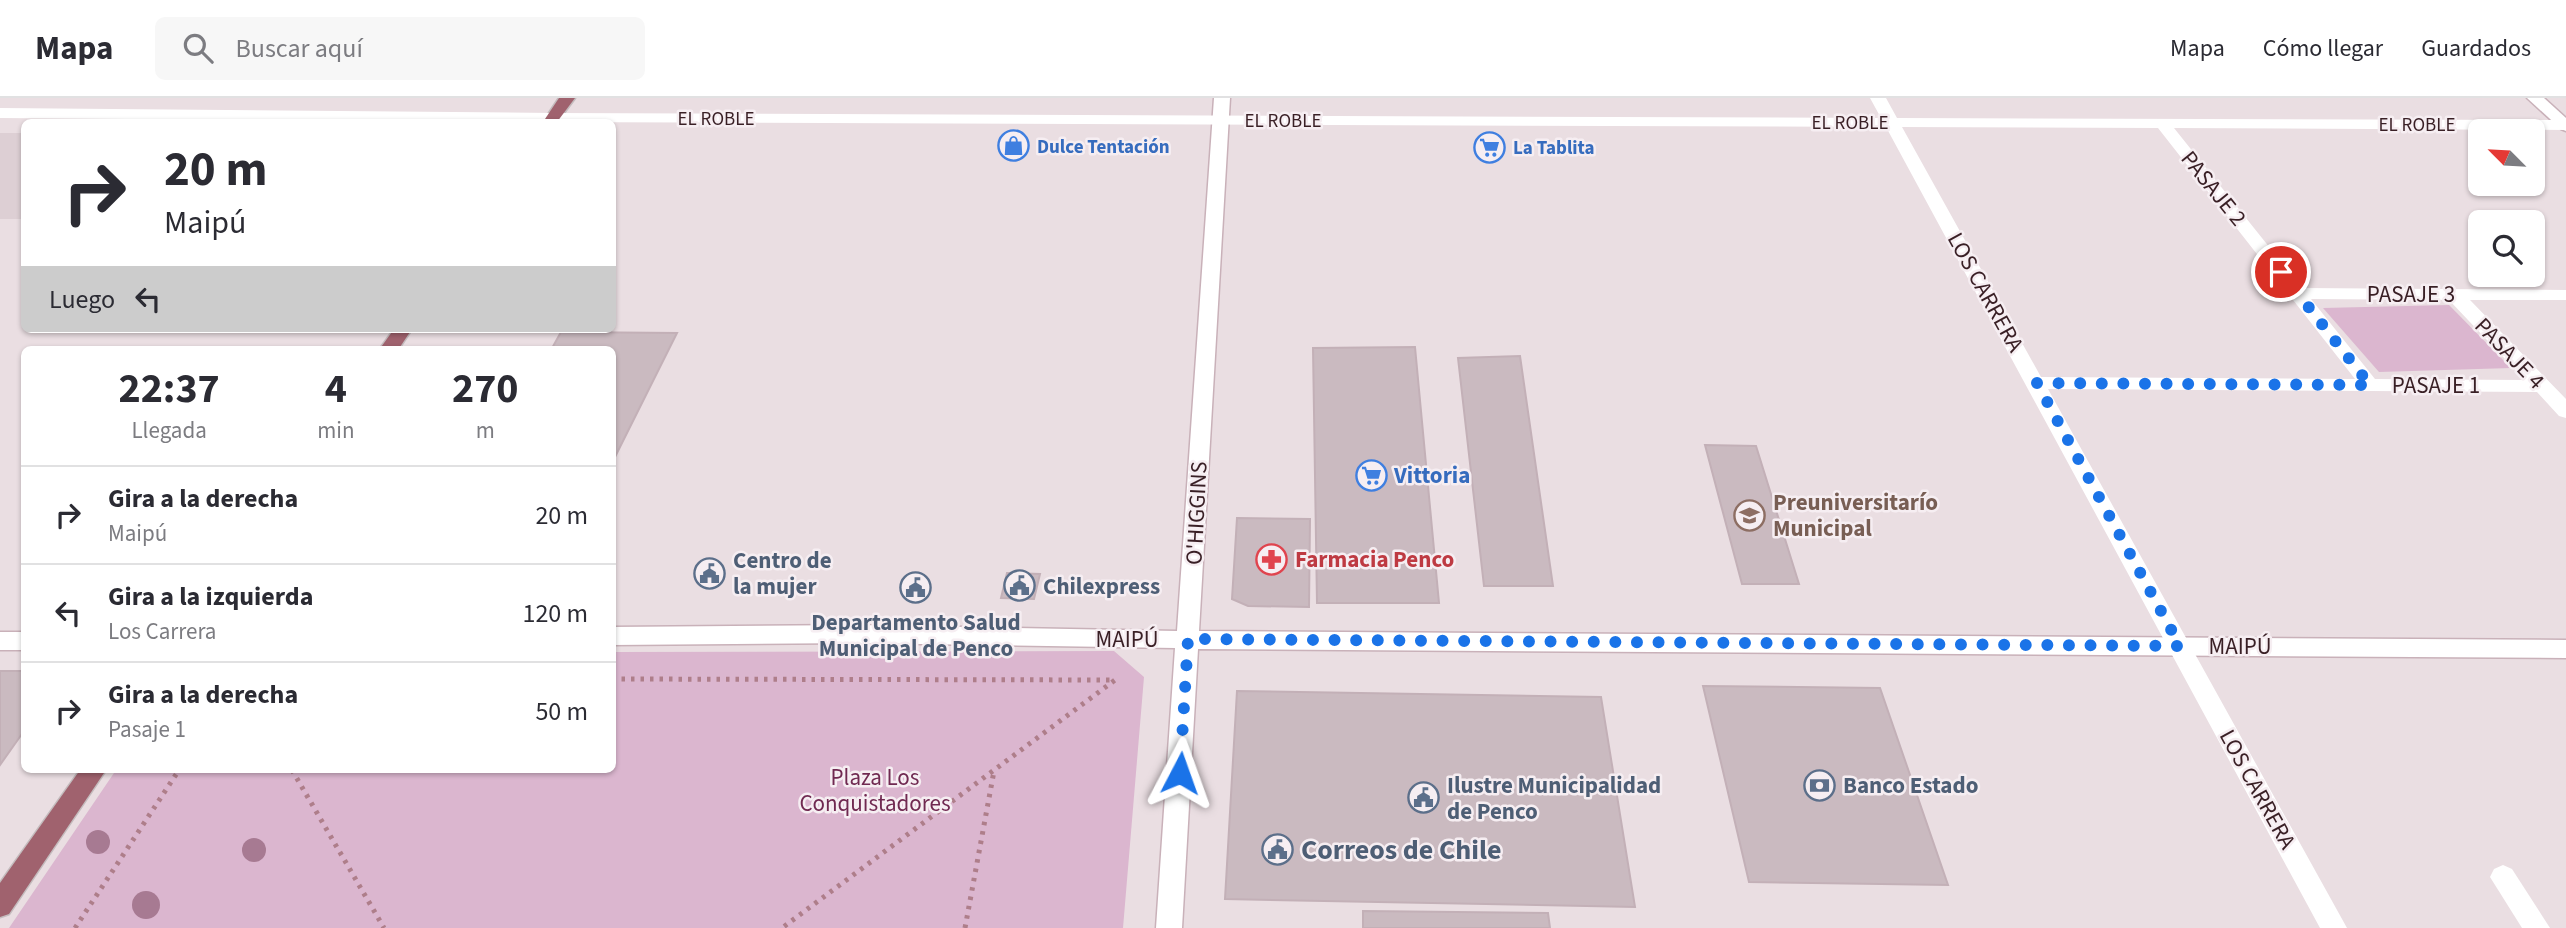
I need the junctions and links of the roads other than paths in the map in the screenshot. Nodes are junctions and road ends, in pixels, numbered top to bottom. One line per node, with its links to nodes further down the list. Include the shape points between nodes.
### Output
1 (567, 98): 7 (main road)
2 (1222, 98): 9 (street, O'HIGGINS)
3 (1878, 98): 10 (street, LOS CARRERA)
4 (2535, 98): 12 (street)
5 (0, 113): 6 (street, EL ROBLE)
6 (472, 119)
7 (552, 119)
8 (616, 120): 9 (street, EL ROBLE)
9 (1220, 120): 10 (street, EL ROBLE); 21 (street, O'HIGGINS)
10 (1892, 122): 11 (street, EL ROBLE); 16 (street, LOS CARRERA)
11 (2162, 124): 12 (street, EL ROBLE); 13 (street, PASAJE 2)
12 (2566, 125)
13 (2298, 293): 14 (street, PASAJE 3); 17 (street, PASAJE 2)
14 (2454, 294): 15 (street, PASAJE 3); 18 (street, PASAJE 4)
15 (2566, 295)
16 (2037, 383): 17 (street, PASAJE 1); 24 (street, LOS CARRERA)
17 (2370, 385): 18 (street, PASAJE 1)
18 (2542, 386): 19 (street, PASAJE 4)
19 (2566, 411)
20 (616, 636): 21 (street, MAIPÚ)
21 (1188, 639): 24 (street, MAIPÚ); 29 (street, O'HIGGINS)
22 (0, 641): 23 (street)
23 (21, 641)
24 (2180, 646): 25 (street, MAIPÚ); 30 (street, LOS CARRERA)
25 (2566, 649)
26 (92, 773): 28 (main road)
27 (2503, 877): 31 (street)
28 (0, 905)
29 (1169, 928)
30 (2334, 928)
31 (2537, 928)

